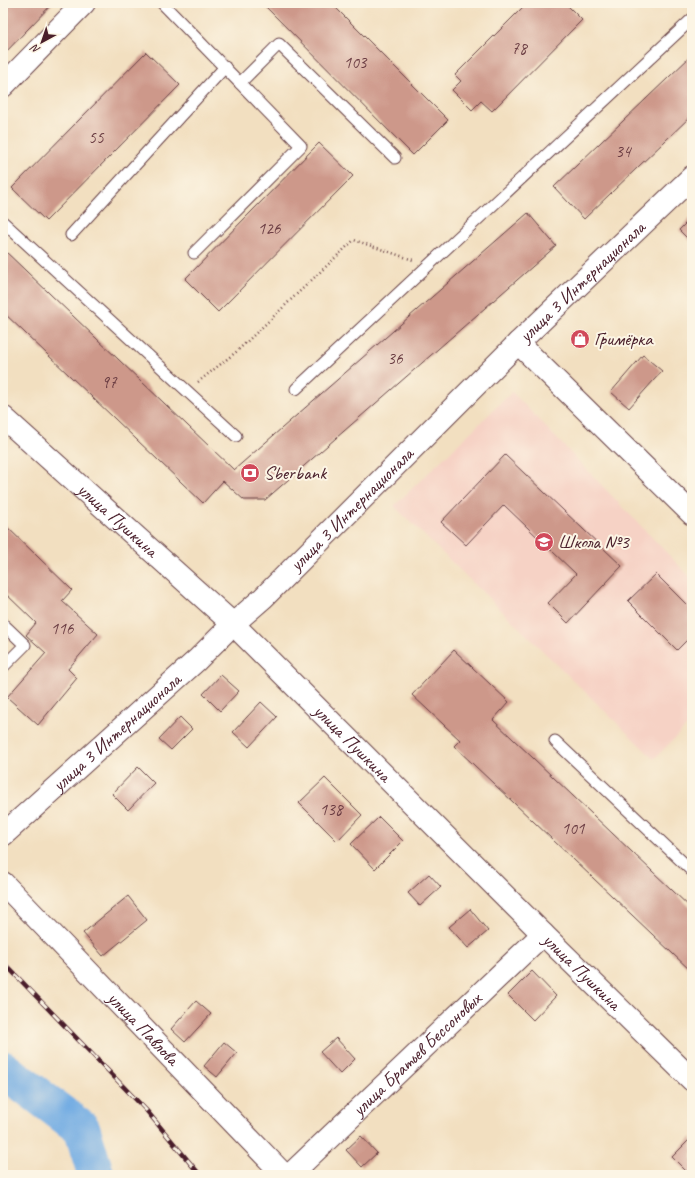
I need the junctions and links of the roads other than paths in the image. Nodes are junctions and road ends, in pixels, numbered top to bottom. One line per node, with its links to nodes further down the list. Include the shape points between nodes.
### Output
1 (84, 3): 6 (street)
2 (162, 3): 4 (lane)
3 (692, 19): 13 (lane)
4 (225, 68): 5 (lane); 10 (lane)
5 (240, 83): 7 (lane, via 279,44); 11 (lane, via 301,146)
6 (3, 86)
7 (394, 158)
8 (692, 177): 12 (street, улица 3 Интернационала)
9 (3, 222): 15 (lane)
10 (71, 235)
11 (194, 253)
12 (518, 343): 16 (street); 18 (street, улица 3 Интернационала, via 263,598)
13 (296, 390)
14 (3, 417): 18 (street, улица Пушкина)
15 (236, 436)
16 (692, 514)
17 (3, 624): 19 (lane, via 25,645)
18 (233, 624): 21 (street, улица 3 Интернационала, via 197,660); 24 (street, улица Пушкина)
19 (3, 667)
20 (555, 741): 22 (lane)
21 (3, 835)
22 (692, 871)
23 (3, 883): 26 (street, улица Павлова)
24 (543, 934): 25 (street, улица Пушкина); 27 (street, улица Братьев Бессоновых)
25 (692, 1080)
26 (284, 1175)
27 (290, 1175)

